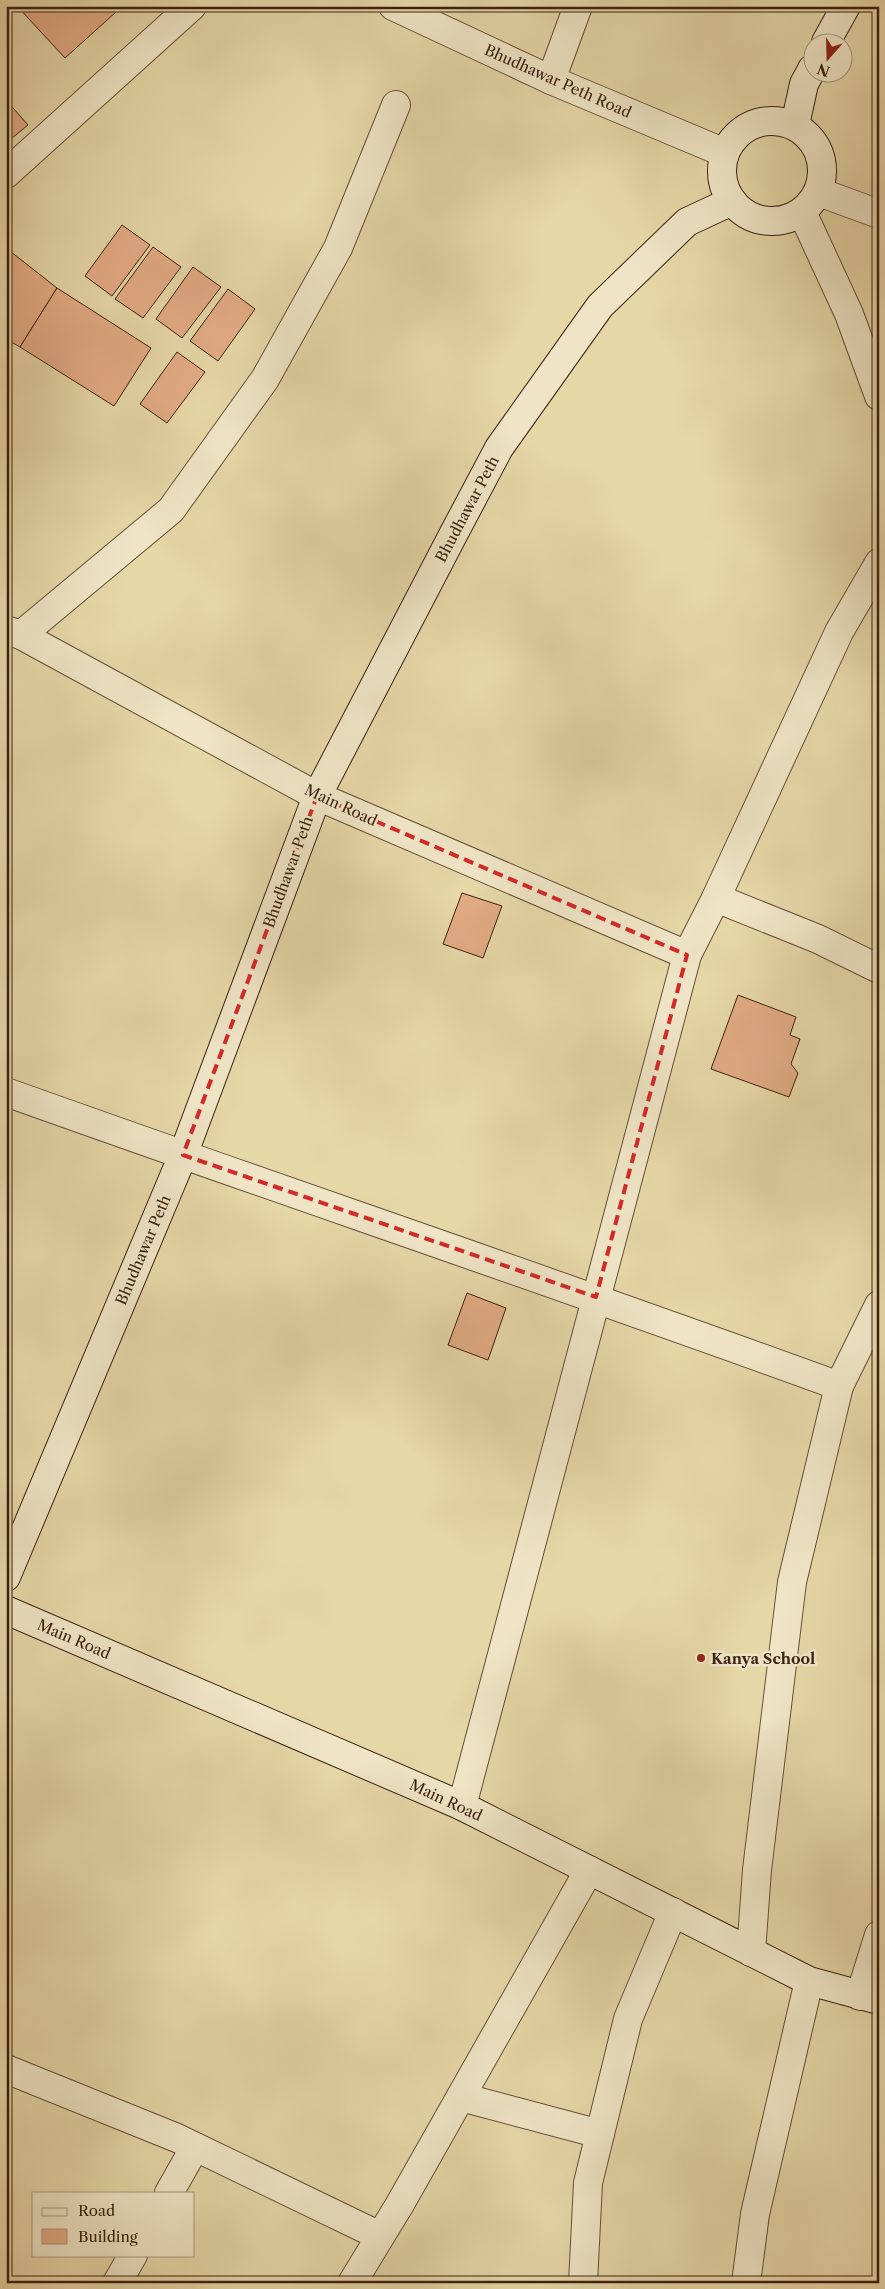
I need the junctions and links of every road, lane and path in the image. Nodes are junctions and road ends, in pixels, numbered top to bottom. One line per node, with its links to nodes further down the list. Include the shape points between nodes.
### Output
1 (192, 6): 11 (street)
2 (394, 6): 6 (street, Bhudhawar Peth Road)
3 (578, 6): 6 (street)
4 (846, 6): 5 (street)
5 (832, 32)
6 (551, 80): 10 (street, Bhudhawar Peth Road)
7 (805, 82): 9 (street)
8 (396, 105): 17 (street, via 338,248 266,379 171,510)
9 (795, 125): 10 (street, via 778,121 751,125 740,132); 13 (street, via 815,142 824,167)
10 (725, 153): 12 (street, via 721,170 724,186)
11 (6, 174)
12 (732, 201): 13 (street, via 752,218 778,221); 18 (street, Bhudhawar Peth, via 688,222 600,306 499,448)
13 (811, 202): 14 (street); 15 (street)
14 (879, 214)
15 (879, 396)
16 (879, 563): 19 (street, via 838,632)
17 (14, 632): 18 (street, Main Road)
18 (317, 796): 20 (street, Main Road); 23 (street, Bhudhawar Peth)
19 (716, 898): 20 (street); 21 (street, via 818,939)
20 (687, 956): 24 (street)
21 (879, 969)
22 (6, 1092): 23 (street)
23 (183, 1155): 24 (street); 27 (street, Bhudhawar Peth)
24 (596, 1298): 26 (street); 29 (street)
25 (879, 1305): 26 (street)
26 (839, 1386): 33 (street, via 792,1582 757,1870)
27 (6, 1577)
28 (6, 1610): 29 (street, Main Road)
29 (462, 1806): 30 (street, Main Road)
30 (589, 1870): 31 (street, Main Road); 37 (street)
31 (673, 1912): 33 (street, Main Road); 38 (street, via 628,2019)
32 (879, 1935): 35 (street)
33 (751, 1952): 34 (street, Main Road)
34 (809, 1980): 35 (street, Main Road); 46 (street, via 756,2214)
35 (869, 1998)
36 (6, 2069): 39 (street)
37 (461, 2097): 38 (street); 41 (street)
38 (600, 2134): 45 (street, via 588,2183)
39 (195, 2147): 40 (street); 41 (street)
40 (170, 2192)
41 (380, 2236): 44 (street)
42 (132, 2256): 43 (street)
43 (117, 2283)
44 (352, 2283)
45 (583, 2283)
46 (746, 2283)

